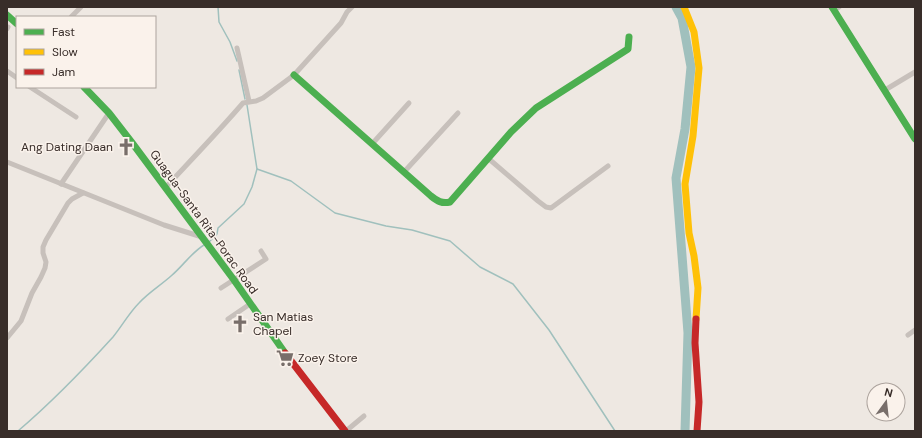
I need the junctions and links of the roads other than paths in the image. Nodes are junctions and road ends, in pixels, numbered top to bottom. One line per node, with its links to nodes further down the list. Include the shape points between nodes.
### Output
1 (81, 7): 6 (street)
2 (352, 7): 12 (street, via 341,23)
3 (684, 7): 42 (street, via 694,32 699,68 693,136 685,184 689,233 698,288 695,343 699,402)
4 (835, 8): 16 (street)
5 (7, 15): 7 (street)
6 (72, 16)
7 (16, 23)
8 (629, 37): 24 (street, via 628,49 536,108 511,132)
9 (237, 48): 17 (street)
10 (7, 71): 13 (street)
11 (915, 72): 16 (street)
12 (294, 75): 17 (street, via 264,98); 23 (street)
13 (16, 77)
14 (85, 88): 19 (street, Guagua-Santa Rita-Porac Road)
15 (37, 89): 21 (street)
16 (885, 90): 22 (street)
17 (249, 101): 29 (street, via 243,103)
18 (409, 103): 23 (street)
19 (109, 113): 28 (street); 29 (street, Guagua-Santa Rita-Porac Road)
20 (458, 113): 27 (street)
21 (76, 116)
22 (915, 139)
23 (372, 144): 27 (street)
24 (489, 159): 26 (street, via 538,201 550,208); 27 (street, via 446,204 441,204)
25 (7, 162): 28 (street)
26 (608, 166)
27 (404, 172)
28 (61, 184): 30 (street)
29 (166, 187): 31 (street, Guagua-Santa Rita-Porac Road)
30 (83, 193): 31 (street); 39 (street, via 68,204 46,240 42,253 46,262 45,268 20,321)
31 (205, 241): 33 (street, Guagua-Santa Rita-Porac Road)
32 (261, 251): 33 (street, via 266,259)
33 (234, 280): 34 (street); 35 (street, Guagua-Santa Rita-Porac Road)
34 (221, 288)
35 (250, 304): 36 (street); 41 (street, Guagua-Santa Rita-Porac Road)
36 (228, 319)
37 (915, 330): 38 (street)
38 (908, 335)
39 (7, 338)
40 (364, 416): 41 (street)
41 (345, 431)
42 (697, 431)

